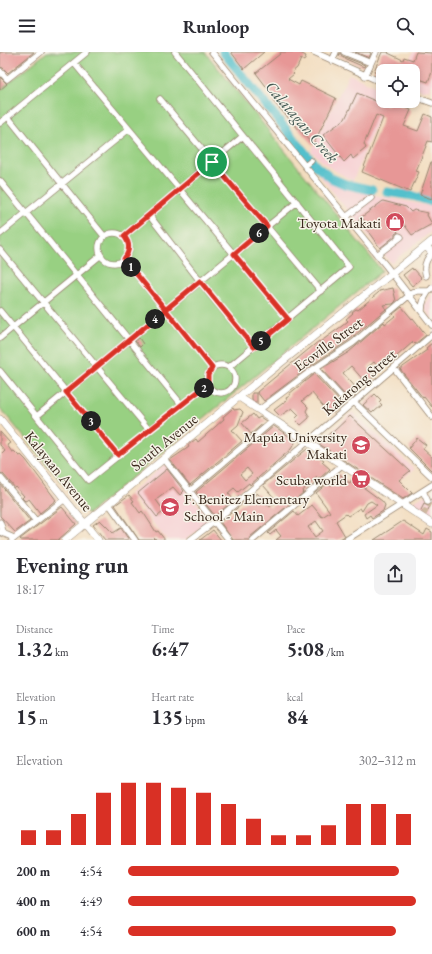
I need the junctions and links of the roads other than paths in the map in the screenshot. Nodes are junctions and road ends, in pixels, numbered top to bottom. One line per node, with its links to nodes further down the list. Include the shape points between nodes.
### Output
1 (41, 52): 12 (street, via 7,79)
2 (87, 52): 10 (street)
3 (175, 52): 21 (street)
4 (212, 52): 24 (street)
5 (314, 52): 9 (street)
6 (336, 52): 9 (street)
7 (344, 52): 11 (street)
8 (376, 52): 11 (street)
9 (332, 61): 13 (street)
10 (74, 63): 18 (street); 20 (street)
11 (371, 64): 13 (street)
12 (0, 71)
13 (365, 76): 14 (street)
14 (376, 80)
15 (420, 98): 17 (street)
16 (160, 99): 23 (street)
17 (432, 102)
18 (8, 117): 19 (street); 26 (street)
19 (0, 124)
20 (129, 129): 26 (street); 27 (street)
21 (243, 136): 23 (street); 29 (street)
22 (311, 161): 24 (street)
23 (212, 162): 27 (street); 34 (street)
24 (305, 166): 32 (street)
25 (0, 181): 30 (street)
26 (62, 184): 30 (street); 37 (street)
27 (179, 189): 31 (street); 44 (street)
28 (371, 198): 32 (street)
29 (296, 202): 34 (street); 53 (street, via 349,267)
30 (25, 213): 36 (street); 49 (street)
31 (149, 215): 38 (street); 51 (street)
32 (346, 217): 35 (street)
33 (361, 223): 35 (street)
34 (267, 226): 44 (street); 53 (street)
35 (355, 227): 46 (street)
36 (0, 234)
37 (104, 236): 38 (street, via 116,233); 45 (street, via 99,245)
38 (124, 236): 47 (street, via 129,247)
39 (399, 236): 46 (street, via 401,237)
40 (432, 241): 41 (main road, South Avenue)
41 (429, 246): 43 (main road); 48 (main road, South Avenue)
42 (0, 250): 55 (street)
43 (432, 253): 50 (street, via 423,268)
44 (234, 254): 51 (street); 59 (street)
45 (101, 255): 47 (street, via 112,263); 49 (street)
46 (377, 255): 48 (street)
47 (124, 259): 56 (street)
48 (392, 273): 54 (street); 75 (main road, South Avenue)
49 (76, 276): 55 (street); 64 (street)
50 (426, 276)
51 (200, 281): 56 (street); 65 (street)
52 (430, 290): 54 (street, via 417,291); 58 (street, via 422,305)
53 (321, 291): 59 (street)
54 (410, 296): 58 (street); 69 (street, Ecoville Street, via 353,343)
55 (44, 302): 61 (street); 66 (street)
56 (166, 310): 64 (street); 68 (street)
57 (0, 311): 61 (street)
58 (422, 312): 60 (street)
59 (288, 319): 65 (street)
60 (432, 325)
61 (14, 327): 63 (street); 74 (street)
62 (432, 335): 70 (street, Kakarong Street)
63 (0, 338)
64 (129, 340): 66 (street); 78 (street)
65 (254, 347): 67 (street)
66 (97, 367): 74 (street); 84 (street)
67 (229, 367): 68 (street, via 221,365); 73 (street, via 236,378)
68 (212, 368): 72 (street, via 208,375)
69 (315, 368): 76 (street); 79 (street, Ecoville Street)
70 (394, 368): 77 (street, Kakarong Street); 81 (street)
71 (0, 371): 80 (street)
72 (208, 384): 73 (street, via 219,393); 78 (street)
73 (232, 389): 75 (street)
74 (66, 392): 80 (street); 86 (street)
75 (239, 396): 79 (main road); 87 (main road, South Avenue)
76 (344, 400)
77 (354, 402): 85 (street, Kakarong Street); 90 (street)
78 (182, 405): 84 (street)
79 (259, 410): 83 (main road)
80 (36, 416): 86 (street, via 88,480)
81 (432, 417)
82 (0, 419): 94 (main road, Kalayaan Avenue)
83 (274, 420): 85 (main road); 92 (street)
84 (150, 431): 86 (street)
85 (308, 442): 88 (main road); 100 (street, Kakarong Street)
86 (118, 455)
87 (164, 459): 92 (street); 96 (main road, South Avenue)
88 (342, 464): 97 (main road); 111 (street)
89 (0, 477): 98 (street)
90 (432, 477)
91 (432, 485): 93 (street)
92 (190, 491): 100 (street)
93 (423, 491): 95 (street); 97 (street)
94 (65, 499): 98 (street); 101 (main road, Kalayaan Avenue)
95 (428, 502)
96 (109, 504): 101 (main road, South Avenue); 108 (street)
97 (402, 505): 102 (main road); 104 (street)
98 (36, 521): 105 (street)
99 (0, 522): 103 (street)
100 (214, 522): 109 (street, Kakarong Street); 110 (street)
101 (85, 524): 106 (main road, South Avenue); 107 (main road, Kalayaan Avenue)
102 (432, 524)
103 (2, 533): 105 (street)
104 (356, 538): 112 (street)
105 (13, 539)
106 (65, 540)
107 (98, 540)
108 (135, 540)
109 (190, 540)
110 (229, 540)
111 (253, 540)
112 (346, 540)

